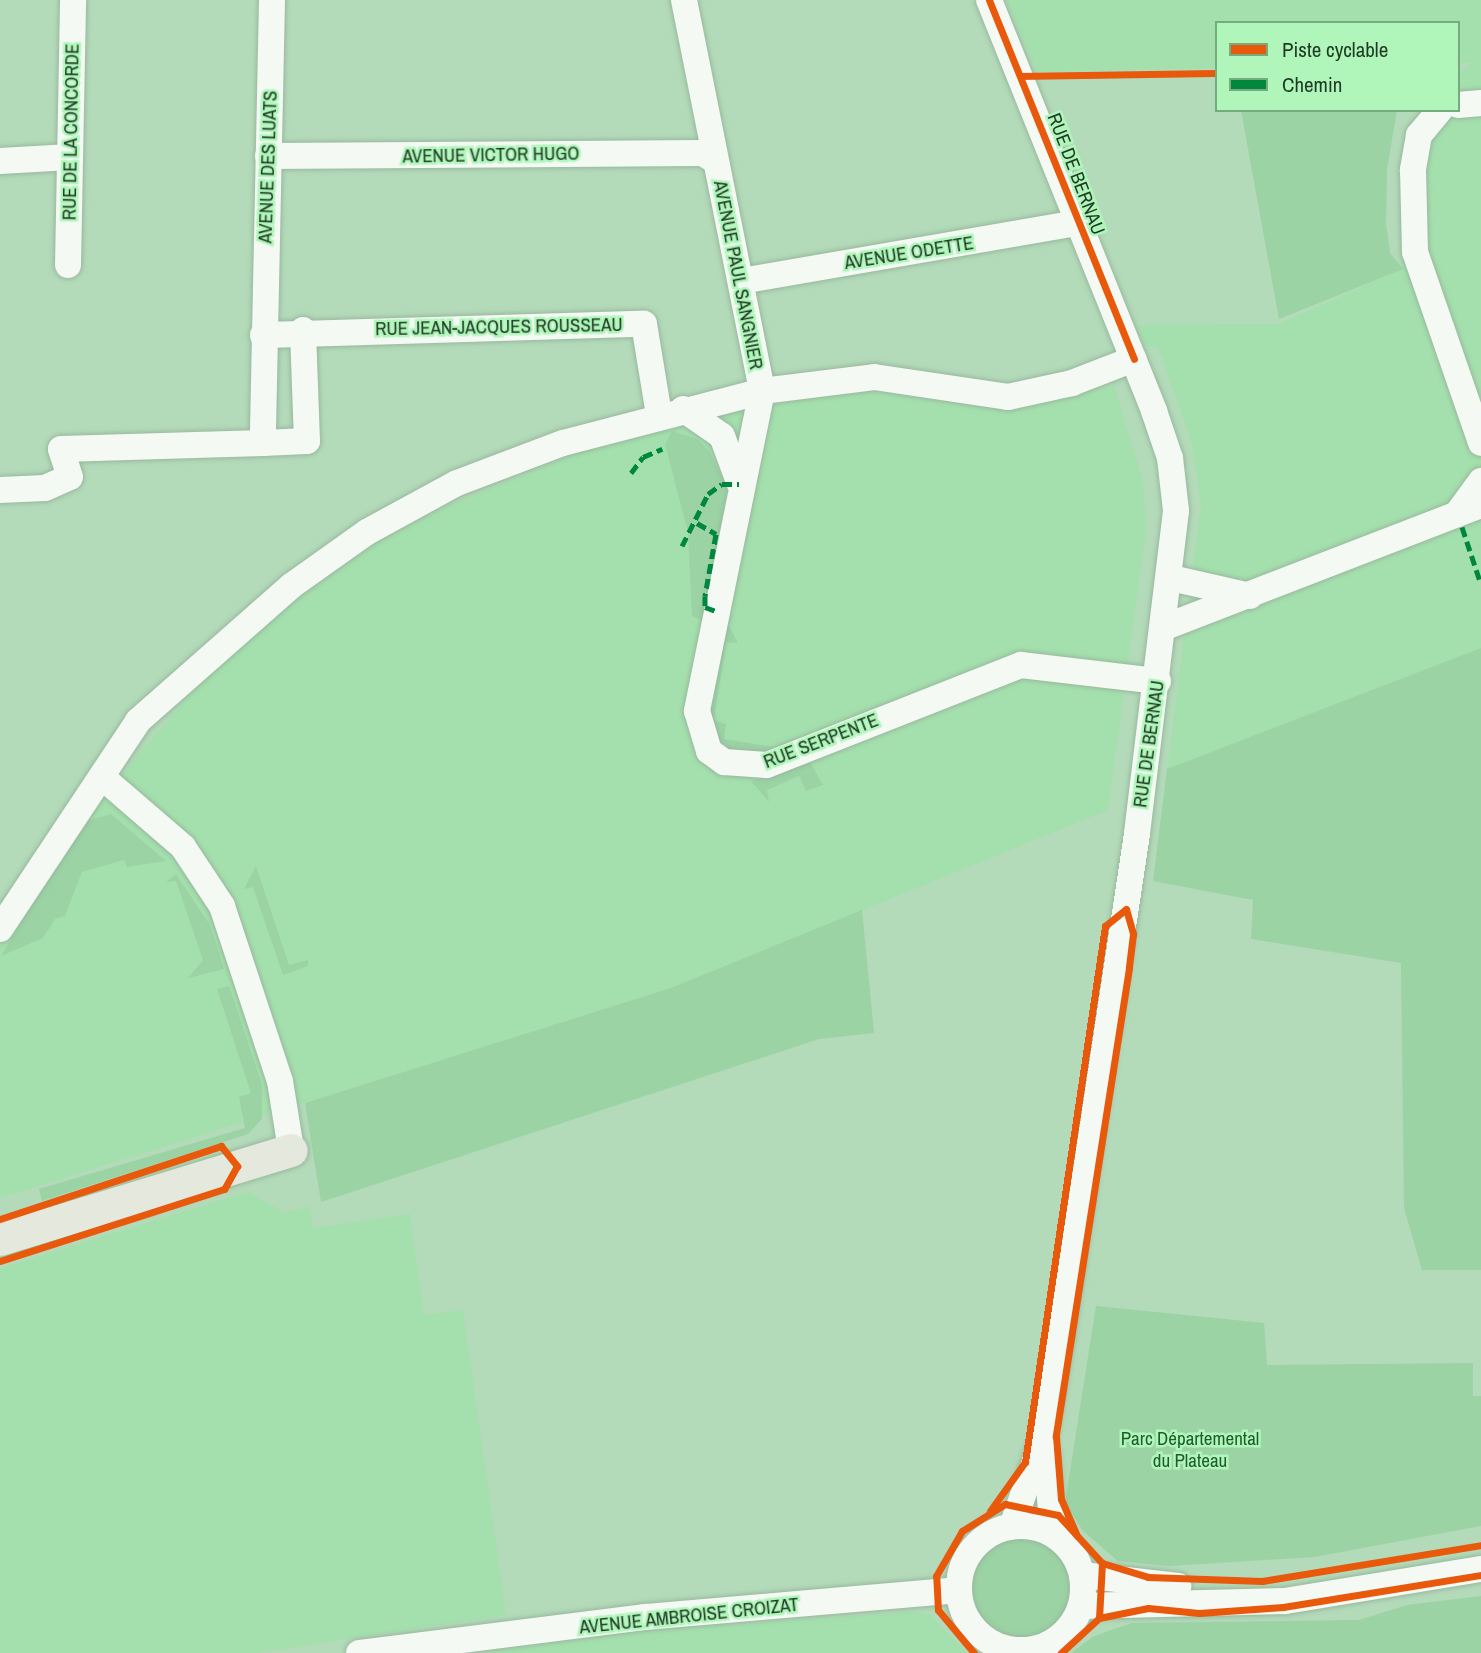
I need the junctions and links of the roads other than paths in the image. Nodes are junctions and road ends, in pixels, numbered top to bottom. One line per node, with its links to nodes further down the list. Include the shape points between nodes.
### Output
1 (73, 0): 9 (street, RUE DE LA CONCORDE)
2 (272, 0): 8 (street, AVENUE DES LUATS)
3 (683, 0): 10 (street, AVENUE PAUL SANGNIER)
4 (989, 0): 12 (street, RUE DE BERNAU)
5 (1481, 103): 6 (street)
6 (1460, 105)
7 (1438, 112): 21 (street, via 1419,135 1413,170 1415,252)
8 (268, 156): 10 (street, AVENUE VICTOR HUGO, via 702,153); 16 (street, AVENUE DES LUATS)
9 (69, 157): 11 (street); 13 (street, RUE DE LA CONCORDE)
10 (713, 159): 14 (street, AVENUE PAUL SANGNIER)
11 (0, 161)
12 (1077, 223): 14 (street, AVENUE ODETTE); 17 (street, RUE DE BERNAU)
13 (68, 265)
14 (741, 281): 18 (street, AVENUE PAUL SANGNIER)
15 (303, 330): 16 (street, RUE JEAN-JACQUES ROUSSEAU); 19 (street, RUE JEAN-JACQUES ROUSSEAU, via 644,324); 20 (street, via 307,441)
16 (263, 335): 20 (street)
17 (1134, 359): 18 (street, via 1072,383 1008,397 874,377); 26 (street, RUE DE BERNAU, via 1170,458 1176,511)
18 (762, 391): 19 (street); 23 (street, RUE SERPENTE)
19 (671, 412): 23 (street, RUE SERPENTE, via 722,436 737,463); 30 (street, via 457,483 367,532 222,642 138,721)
20 (263, 443): 24 (street, via 61,449 70,477 45,488)
21 (1481, 443)
22 (1481, 481): 25 (street)
23 (739, 484): 29 (street, RUE SERPENTE, via 697,711 699,736 724,762 749,767 785,759 1021,665)
24 (0, 490)
25 (1469, 510): 27 (street)
26 (1171, 578): 27 (street); 28 (street, RUE DE BERNAU)
27 (1250, 596): 28 (street)
28 (1165, 627): 29 (street, RUE DE BERNAU)
29 (1157, 681): 34 (street, RUE DE BERNAU)
30 (102, 777): 31 (street); 32 (street, via 183,847 222,906 280,1081)
31 (0, 929)
32 (291, 1150): 33 (main road)
33 (0, 1239)
34 (1045, 1433): 35 (street, RUE DE BERNAU); 36 (street, RUE DE BERNAU)
35 (1012, 1526): 36 (street); 40 (street, via 974,1548)
36 (1053, 1534): 39 (street)
37 (1481, 1552): 39 (street, via 1263,1588)
38 (1481, 1569): 41 (street, via 1285,1601)
39 (1082, 1575): 41 (street)
40 (958, 1590): 42 (street, AVENUE AMBROISE CROIZAT, via 645,1617); 44 (street, via 970,1625)
41 (1081, 1606): 43 (street)
42 (421, 1649): 45 (street, AVENUE AMBROISE CROIZAT)
43 (1047, 1649): 44 (street)
44 (1000, 1650)
45 (359, 1653)

